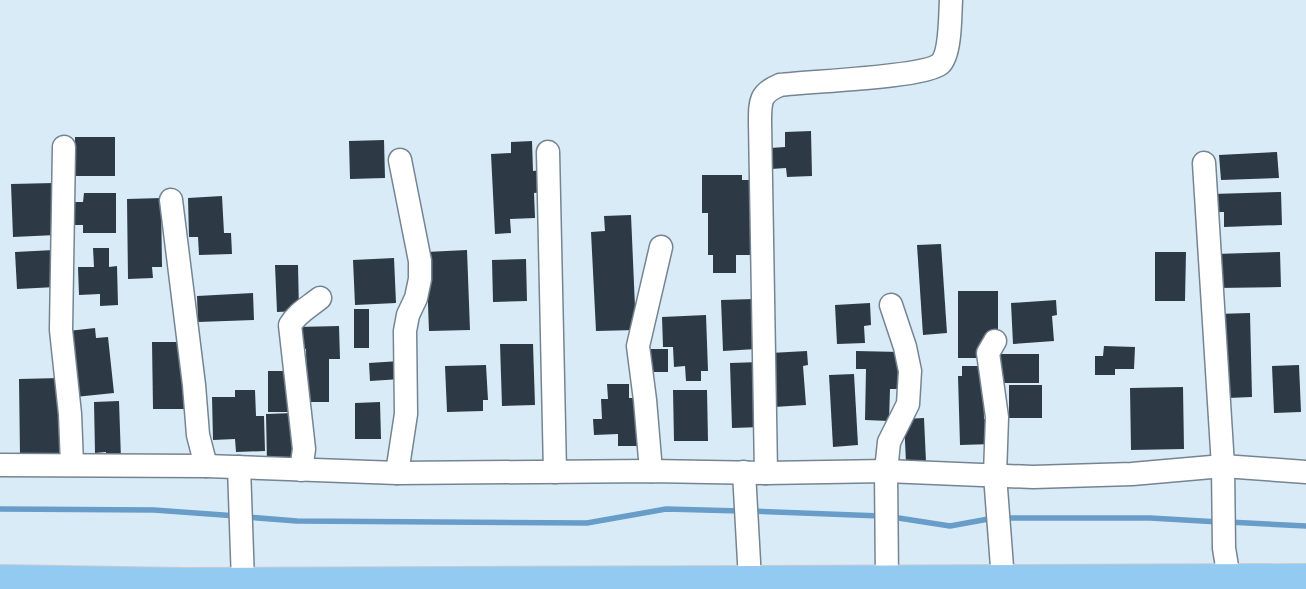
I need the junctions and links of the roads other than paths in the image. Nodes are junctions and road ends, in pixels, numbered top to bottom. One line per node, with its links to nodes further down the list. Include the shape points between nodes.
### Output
1 (951, 0): 21 (street, via 947,50 940,64 927,70 900,74 780,85 763,96 760,108)
2 (64, 148): 11 (street, via 61,330)
3 (548, 152): 16 (street)
4 (400, 160): 18 (street, via 420,261 420,279 405,331 406,414)
5 (1204, 163): 19 (street)
6 (171, 200): 13 (street, via 198,435)
7 (660, 247): 15 (street, via 638,346)
8 (320, 298): 14 (street, via 295,316 290,325 304,450)
9 (891, 305): 22 (street, via 910,371 908,404 889,442)
10 (995, 341): 23 (street, via 988,354 997,417)
11 (72, 464): 12 (street); 13 (street)
12 (0, 466)
13 (206, 466): 20 (street)
14 (301, 470): 18 (street); 20 (street)
15 (652, 471): 16 (street); 21 (street)
16 (555, 472): 18 (street)
17 (1306, 472): 19 (street)
18 (397, 473)
19 (1222, 473): 23 (street); 28 (street, via 1224,548)
20 (239, 474): 30 (street)
21 (751, 477): 22 (street); 24 (street)
22 (887, 478): 23 (street); 25 (street)
23 (996, 479): 29 (street)
24 (749, 567): 30 (main road); 31 (main road)
25 (887, 567): 29 (main road); 31 (main road)
26 (1306, 578): 28 (main road)
27 (0, 579): 32 (main road)
28 (1229, 579): 29 (main road)
29 (1003, 580)
30 (242, 582): 32 (main road)
31 (812, 584)
32 (184, 586)

